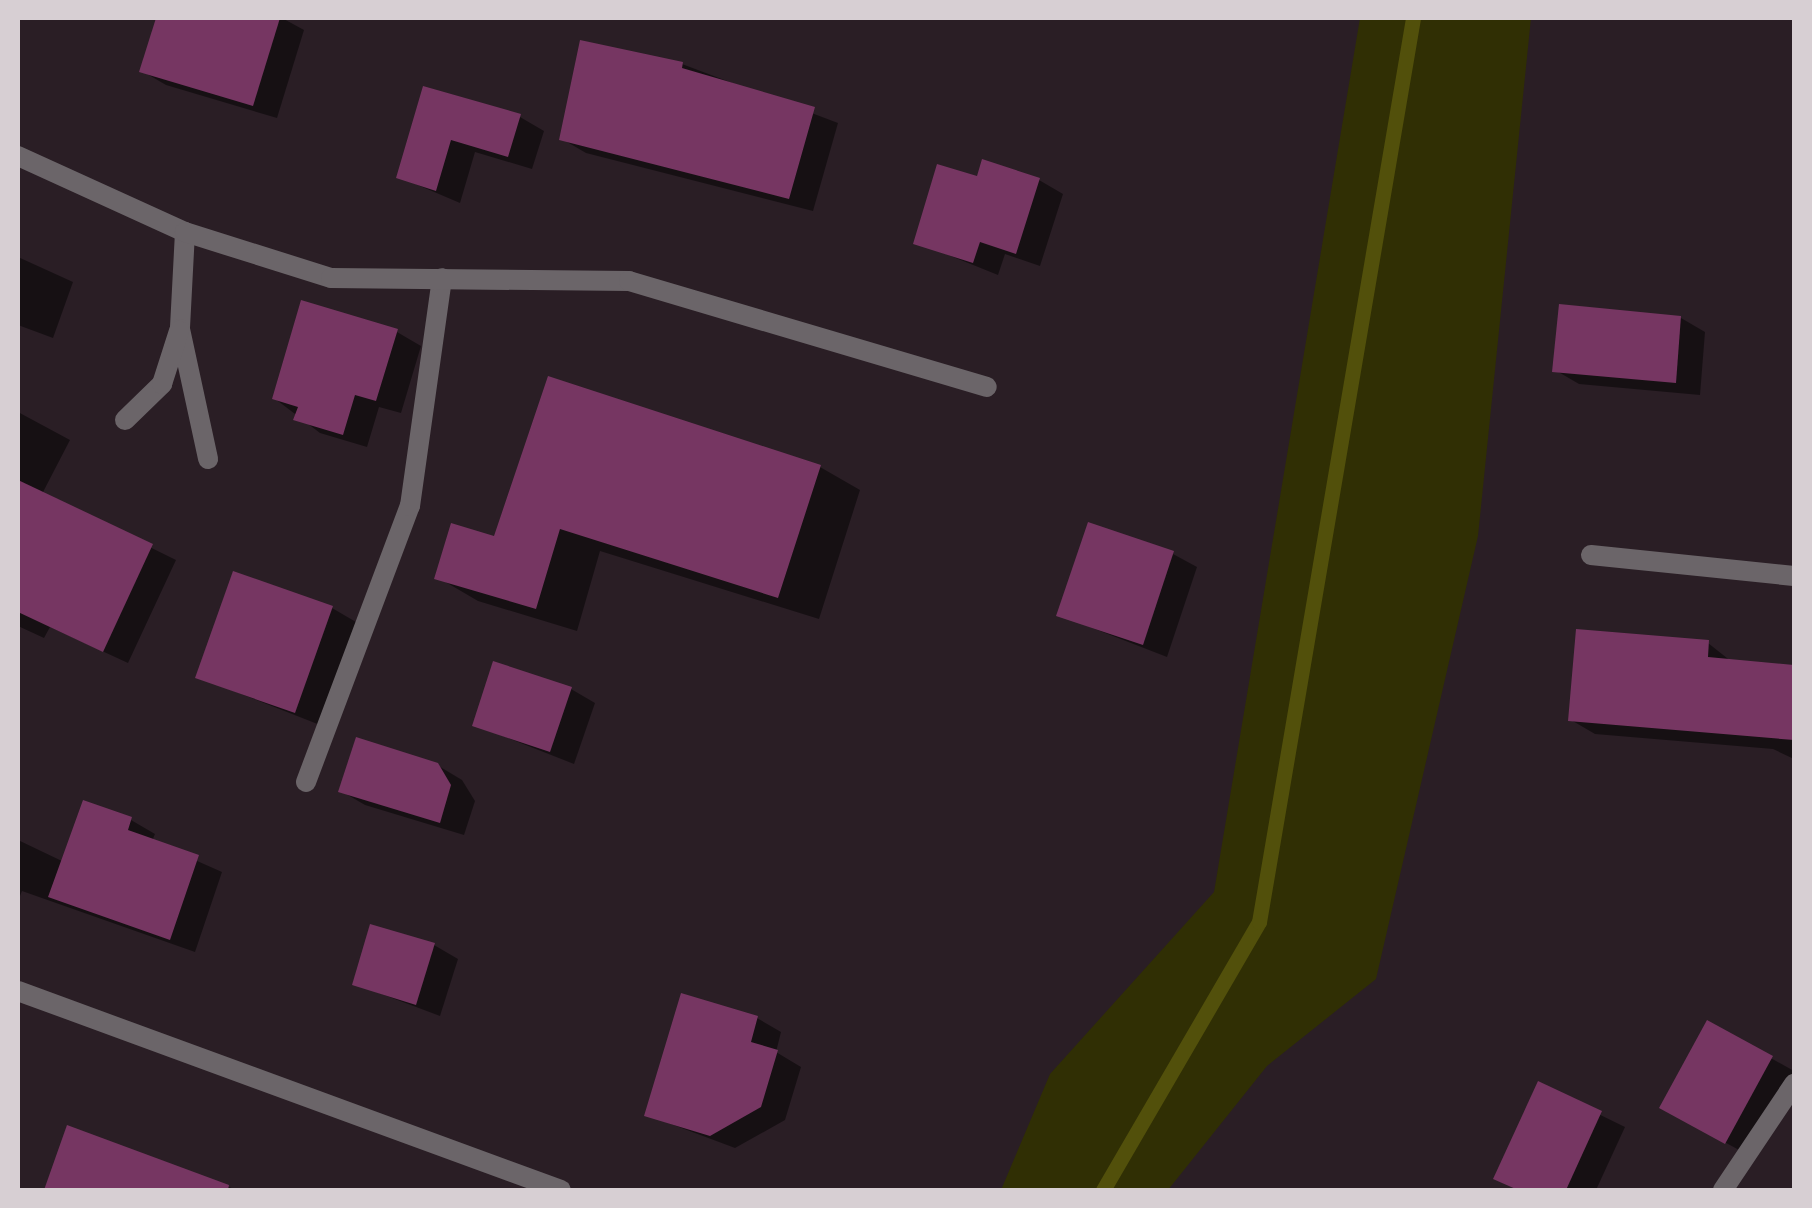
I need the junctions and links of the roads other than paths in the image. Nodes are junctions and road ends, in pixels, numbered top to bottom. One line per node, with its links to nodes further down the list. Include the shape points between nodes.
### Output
1 (18, 156): 2 (street)
2 (185, 232): 3 (street, via 332,278); 4 (street)
3 (442, 278): 5 (street, via 629,280); 10 (street, via 410,506)
4 (180, 329): 6 (street, via 162,384); 7 (street)
5 (987, 386)
6 (125, 420)
7 (208, 459)
8 (1591, 556): 9 (street)
9 (1794, 576)
10 (306, 782)
11 (18, 991): 13 (street)
12 (1794, 1084): 14 (street)
13 (561, 1190)
14 (1722, 1190)

